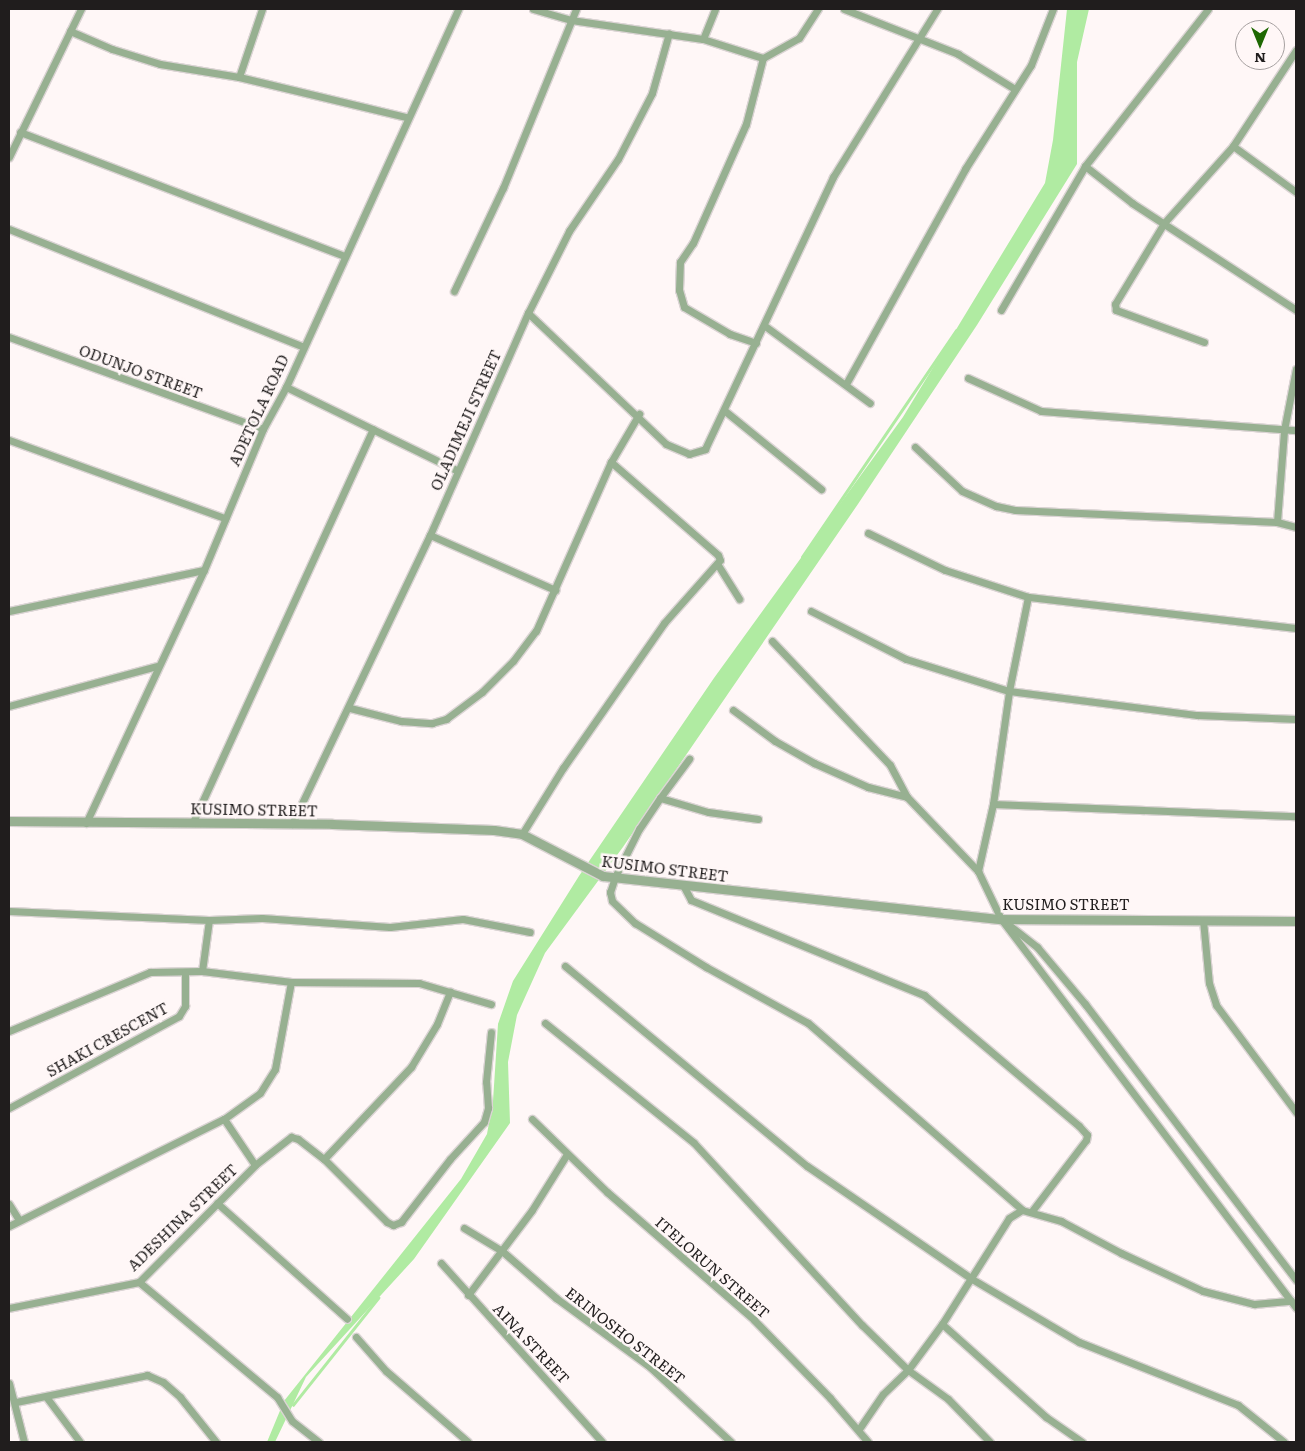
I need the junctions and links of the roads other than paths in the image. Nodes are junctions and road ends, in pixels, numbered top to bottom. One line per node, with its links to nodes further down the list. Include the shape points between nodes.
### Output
1 (81, 9): 13 (street)
2 (262, 9): 19 (street)
3 (458, 9): 21 (street, ADETOLA ROAD)
4 (533, 9): 12 (street)
5 (576, 9): 12 (street)
6 (715, 9): 15 (street)
7 (818, 9): 18 (street, via 799,38)
8 (844, 9): 16 (street)
9 (937, 9): 16 (street)
10 (1053, 9): 20 (street, via 1036,56)
11 (1208, 9): 25 (street)
12 (571, 20): 14 (street); 30 (street, via 502,188)
13 (70, 31): 19 (street, via 112,50 160,64); 22 (street)
14 (670, 33): 15 (street); 33 (street, OLADIMEJI STREET, via 652,93 618,159 569,231)
15 (703, 39): 18 (street)
16 (918, 41): 20 (street, via 958,54); 34 (street, via 833,177)
17 (1296, 50): 23 (street)
18 (763, 58): 37 (street, via 746,124 693,243 680,262 679,280 684,307 730,334)
19 (239, 77): 21 (street)
20 (1015, 89): 41 (street, via 965,169)
21 (406, 117): 29 (street, ADETOLA ROAD)
22 (20, 132): 24 (street); 29 (street)
23 (1233, 146): 26 (street); 27 (street)
24 (9, 157)
25 (1085, 166): 27 (street, via 1132,203); 31 (street)
26 (1296, 192)
27 (1164, 223): 32 (street); 36 (street, via 1114,307)
28 (9, 229): 38 (street)
29 (345, 256): 38 (street, ADETOLA ROAD)
30 (454, 291)
31 (1000, 310)
32 (1296, 310)
33 (528, 313): 45 (street); 53 (street, OLADIMEJI STREET)
34 (765, 326): 37 (street); 41 (street)
35 (9, 337): 46 (street, ODUNJO STREET)
36 (1204, 342)
37 (756, 343): 44 (street)
38 (302, 346): 42 (street, ADETOLA ROAD)
39 (1296, 369): 48 (street)
40 (968, 378): 48 (street, via 1040,411)
41 (846, 384): 43 (street)
42 (286, 387): 46 (street, ADETOLA ROAD); 47 (street)
43 (870, 403)
44 (725, 411): 45 (street, via 705,449 698,454 672,448); 54 (street)
45 (639, 414): 52 (street)
46 (264, 429): 55 (street, ADETOLA ROAD)
47 (373, 429): 53 (street); 83 (street)
48 (1284, 430): 49 (street); 56 (street)
49 (1296, 430)
50 (9, 440): 55 (street)
51 (915, 446): 56 (street, via 962,491 996,506 1015,510)
52 (611, 462): 60 (street, via 718,555); 62 (street)
53 (458, 470): 59 (street, OLADIMEJI STREET)
54 (821, 489)
55 (225, 518): 61 (street, ADETOLA ROAD)
56 (1278, 522): 57 (street)
57 (1296, 527)
58 (868, 533): 63 (street, via 945,570)
59 (430, 535): 62 (street); 72 (street, OLADIMEJI STREET)
60 (718, 565): 64 (street); 85 (street, via 664,623 563,768)
61 (204, 570): 65 (street); 69 (street, ADETOLA ROAD)
62 (555, 590): 72 (street, via 536,631 513,661 482,692 446,719 432,723 409,722)
63 (1028, 597): 67 (street); 70 (street)
64 (739, 599)
65 (9, 611)
66 (811, 611): 70 (street, via 906,659)
67 (1296, 628)
68 (772, 641): 76 (street, via 890,765)
69 (157, 666): 71 (street); 82 (street, ADETOLA ROAD)
70 (1009, 691): 74 (street, via 1197,715); 78 (street)
71 (9, 706)
72 (350, 708): 84 (street, OLADIMEJI STREET)
73 (733, 710): 76 (street, via 775,741 814,763 868,787)
74 (1296, 719)
75 (689, 758): 77 (street)
76 (907, 797): 86 (street)
77 (660, 798): 80 (street, via 708,812); 87 (street, via 639,829)
78 (992, 804): 79 (street); 86 (street)
79 (1296, 816)
80 (758, 819)
81 (9, 821): 82 (street, KUSIMO STREET)
82 (86, 822): 83 (street, KUSIMO STREET)
83 (193, 822): 84 (street, KUSIMO STREET)
84 (292, 824): 85 (street, KUSIMO STREET, via 462,828)
85 (522, 834): 87 (street, KUSIMO STREET, via 581,867)
86 (978, 871): 90 (street)
87 (615, 877): 88 (street, KUSIMO STREET); 113 (street, via 610,892 612,902 635,924 808,1023)
88 (683, 885): 90 (street, KUSIMO STREET); 114 (street, via 691,900 924,995 1078,1126 1086,1140)
89 (9, 910): 91 (street)
90 (1001, 919): 92 (street, KUSIMO STREET); 121 (street, via 1037,947 1085,1004); 124 (street)
91 (209, 920): 94 (street, via 262,918 390,927 463,919); 96 (street)
92 (1203, 920): 93 (street, KUSIMO STREET); 105 (street, via 1209,983 1216,1005)
93 (1296, 921)
94 (530, 932)
95 (565, 966): 120 (street, via 806,1166)
96 (202, 970): 97 (street); 98 (street)
97 (185, 972): 102 (street, via 150,972); 104 (street, SHAKI CRESCENT, via 185,1006 179,1016)
98 (291, 982): 99 (street, via 419,983); 106 (street, via 275,1069 260,1093)
99 (450, 992): 100 (street); 109 (street, via 437,1024 411,1067)
100 (491, 1004)
101 (544, 1023): 129 (street, via 694,1143 862,1325)
102 (9, 1031)
103 (491, 1032): 109 (street, via 486,1082 488,1108 484,1122 450,1159 401,1222 393,1225 387,1222)
104 (9, 1108)
105 (1296, 1112)
106 (224, 1118): 110 (street); 115 (street)
107 (532, 1119): 108 (street, ITELORUN STREET)
108 (566, 1154): 118 (street); 133 (street, ITELORUN STREET, via 754,1320)
109 (324, 1159): 110 (street, ADESHINA STREET, via 298,1139 290,1137)
110 (255, 1165): 111 (street, ADESHINA STREET)
111 (218, 1203): 122 (street, ADESHINA STREET); 126 (street)
112 (9, 1204): 115 (street)
113 (1022, 1210): 114 (street); 120 (street, via 1009,1218)
114 (1032, 1211): 124 (street, via 1061,1220 1203,1291 1254,1304)
115 (19, 1220): 116 (street)
116 (9, 1226)
117 (464, 1228): 118 (street, ERINOSHO STREET)
118 (502, 1251): 123 (street); 140 (street, ERINOSHO STREET, via 556,1298 650,1367)
119 (441, 1263): 123 (street, AINA STREET)
120 (972, 1280): 127 (street); 144 (street, via 1079,1342 1238,1405)
121 (1296, 1280)
122 (139, 1282): 125 (street, ADESHINA STREET); 137 (street, via 277,1397 292,1421)
123 (468, 1295): 139 (street, AINA STREET, via 508,1334)
124 (1294, 1304)
125 (9, 1308)
126 (347, 1319)
127 (942, 1324): 129 (street); 143 (street, via 1046,1417)
128 (356, 1337): 138 (street, via 386,1371)
129 (908, 1370): 133 (street, via 883,1394); 142 (street, via 948,1399)
130 (9, 1383): 132 (street)
131 (47, 1398): 132 (street); 135 (street); 136 (street, via 147,1375 163,1382 180,1397)
132 (16, 1402): 134 (street)
133 (859, 1429): 141 (street, ITELORUN STREET)
134 (24, 1442)
135 (80, 1442)
136 (216, 1442)
137 (319, 1442)
138 (468, 1442)
139 (602, 1442)
140 (731, 1442)
141 (868, 1442)
142 (990, 1442)
143 (1082, 1442)
144 (1284, 1442)

